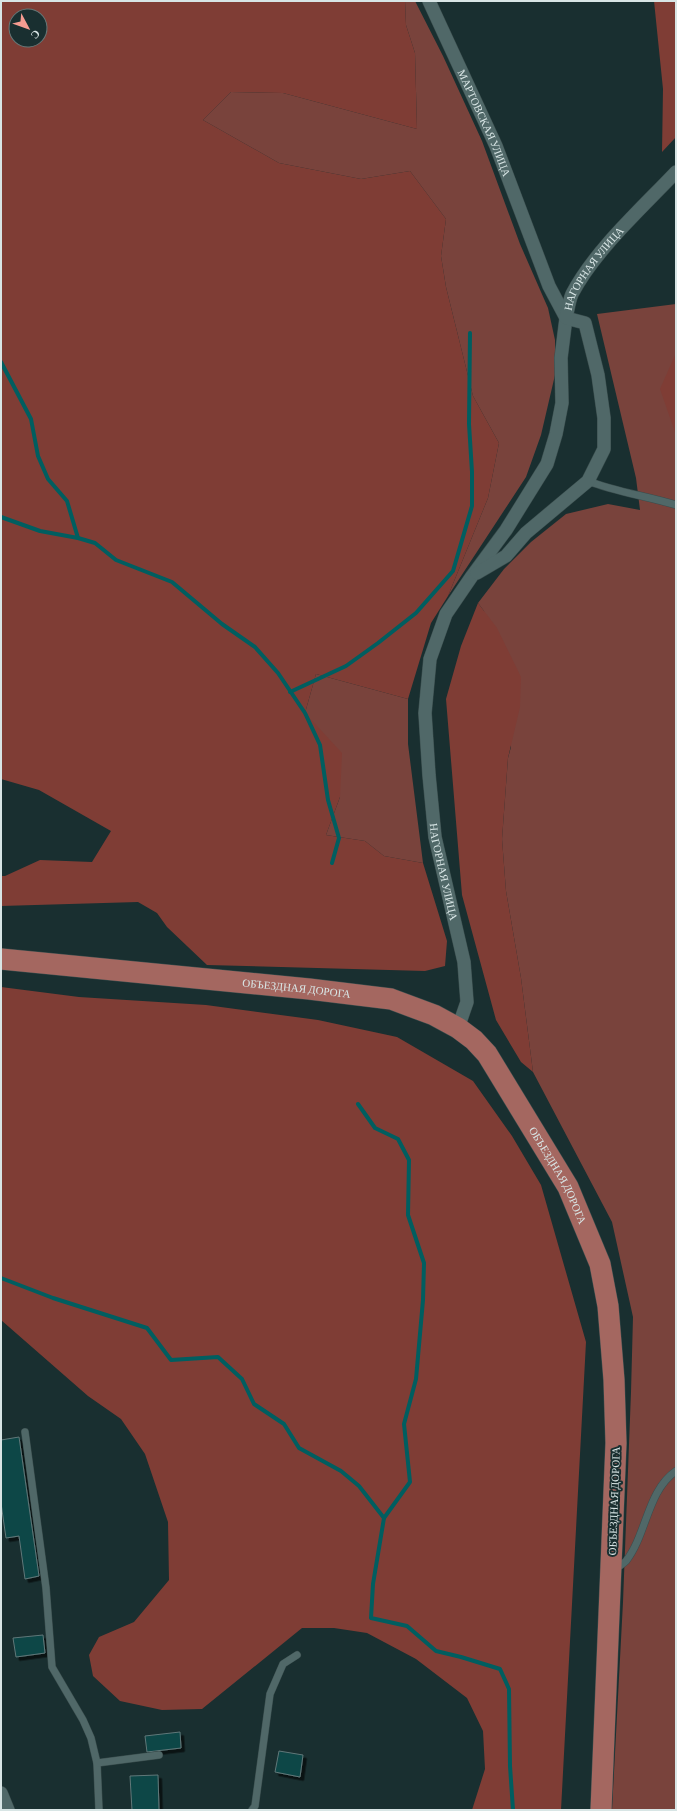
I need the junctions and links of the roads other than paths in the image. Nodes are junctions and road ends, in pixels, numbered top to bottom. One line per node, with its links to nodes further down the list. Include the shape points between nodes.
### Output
1 (429, 1): 3 (street, МАРТОВСКАЯ УЛИЦА, via 496,146 549,286)
2 (676, 172): 3 (street, НАГОРНАЯ УЛИЦА, via 609,243 583,276 571,296)
3 (566, 318): 4 (street, НАГОРНАЯ УЛИЦА, via 585,323 598,375 604,418 604,449); 6 (street, НАГОРНАЯ УЛИЦА, via 561,358 562,403 547,464 506,530)
4 (588, 481): 5 (lane, via 609,489); 6 (street, НАГОРНАЯ УЛИЦА, via 526,533 506,556)
5 (676, 504)
6 (472, 576): 8 (street, НАГОРНАЯ УЛИЦА, via 446,614 430,659 425,713 435,837 464,962 467,1002)
7 (1, 959): 8 (main road, ОБЪЕЗДНАЯ ДОРОГА, via 309,989 391,1000 434,1015)
8 (458, 1028): 11 (main road, ОБЪЕЗДНАЯ ДОРОГА, via 487,1054 545,1148 568,1187 600,1264 608,1306 614,1380 616,1443)
9 (24, 1432): 14 (lane, via 46,1588 52,1667 86,1726)
10 (676, 1471): 11 (lane, via 656,1494 636,1544 625,1562)
11 (612, 1572): 19 (main road, ОБЪЕЗДНАЯ ДОРОГА)
12 (297, 1655): 18 (lane, via 283,1664 270,1694 255,1806)
13 (159, 1755): 14 (lane)
14 (97, 1763): 17 (lane)
15 (1, 1793): 16 (street)
16 (8, 1810)
17 (99, 1810)
18 (252, 1810)
19 (601, 1810)

